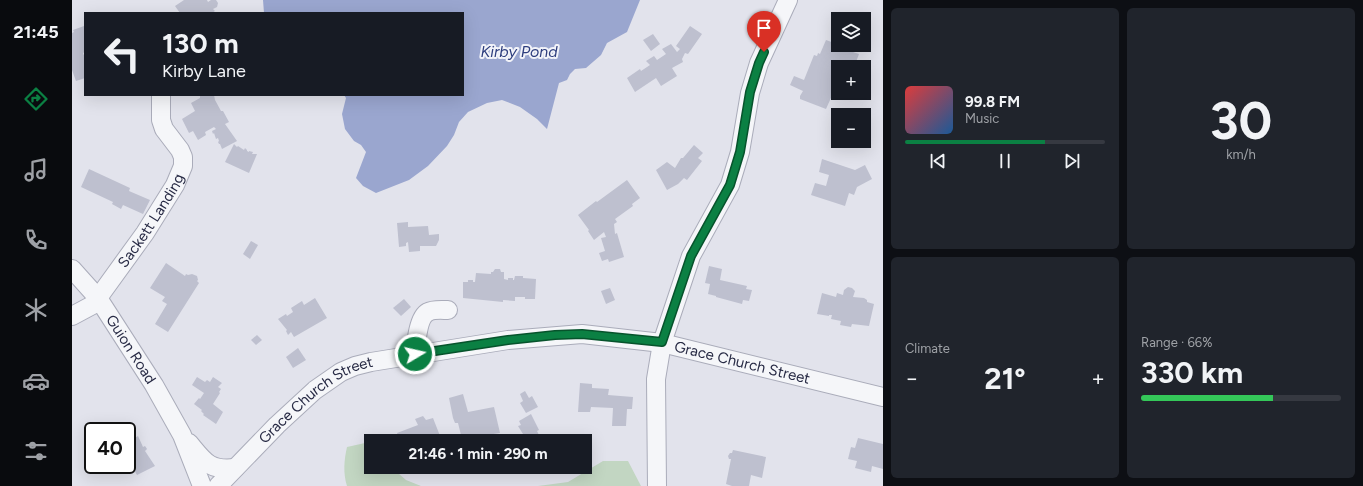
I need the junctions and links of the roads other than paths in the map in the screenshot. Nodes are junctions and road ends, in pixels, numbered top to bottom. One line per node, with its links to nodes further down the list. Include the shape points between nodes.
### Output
1 (788, 0): 7 (street, via 759,63 750,92 740,152 730,185 691,256)
2 (161, 96): 4 (street, Sackett Landing, via 161,120 164,129 180,150 183,166 175,185 145,233)
3 (72, 269): 4 (street, Guion Road)
4 (99, 300): 6 (street); 10 (street, Guion Road, via 154,385)
5 (448, 310): 8 (street, via 432,311 424,315 418,332)
6 (72, 316)
7 (662, 342): 8 (street, Grace Church Street, via 582,334 555,335); 9 (street, Grace Church Street); 14 (street, via 656,379)
8 (415, 354): 11 (street, Grace Church Street, via 355,366 327,380 277,425)
9 (883, 397)
10 (182, 435): 11 (street, Guion Road, via 202,460 213,467 223,470); 12 (street, Guion Road)
11 (235, 468): 13 (street, Grace Church Street)
12 (202, 486)
13 (218, 486)
14 (657, 486)

